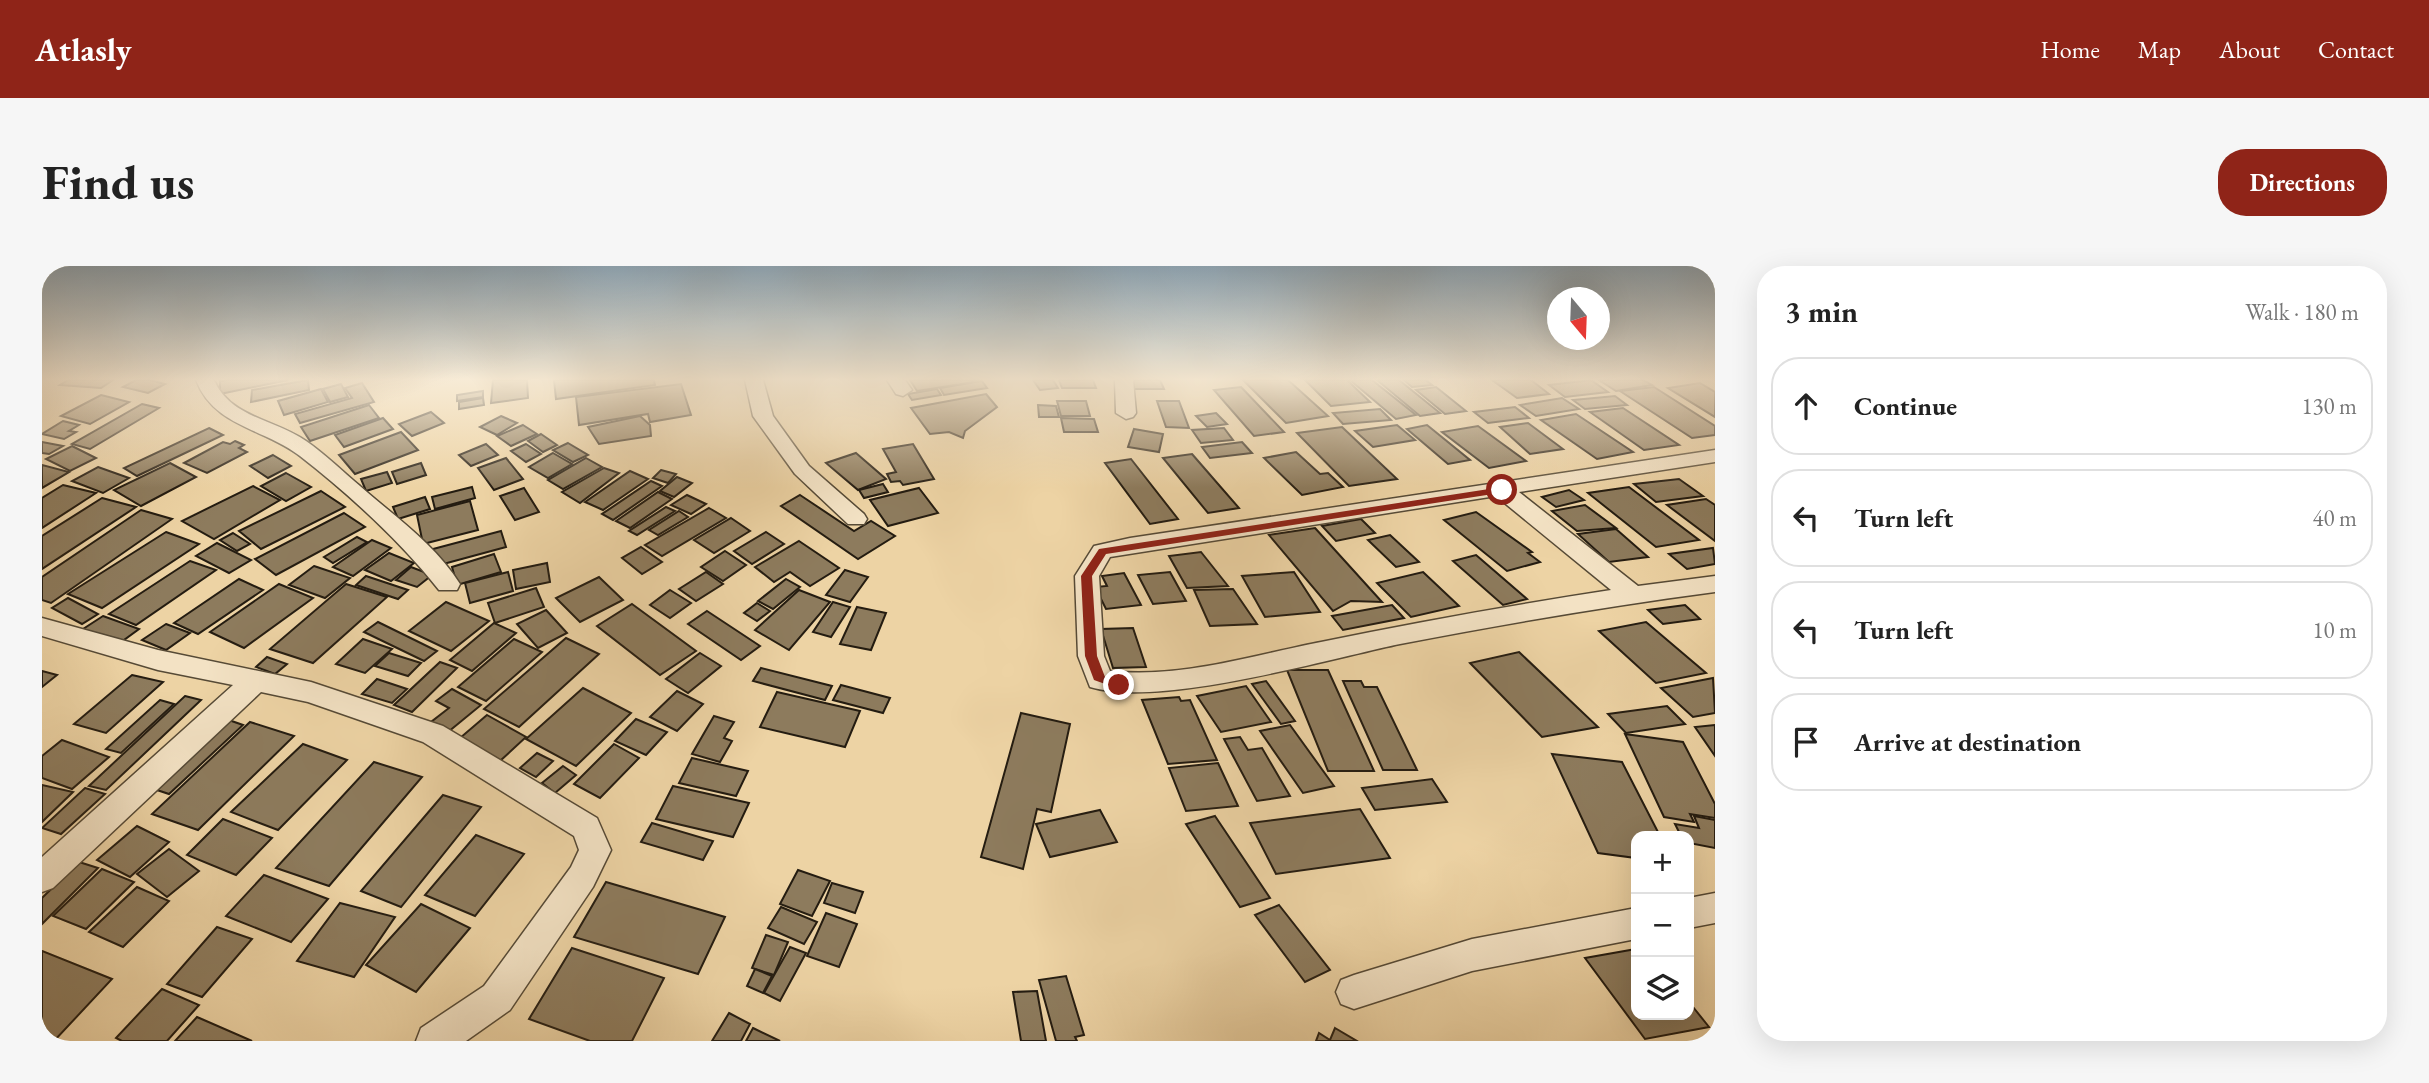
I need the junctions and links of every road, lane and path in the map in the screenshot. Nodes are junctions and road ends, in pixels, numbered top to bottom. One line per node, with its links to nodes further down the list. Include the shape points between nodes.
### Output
1 (236, 416): 6 (street, via 282,435 326,467 427,556)
2 (763, 416): 5 (street, via 802,470)
3 (1715, 456): 4 (street)
4 (1502, 490): 8 (street); 8 (street, via 1102,551 1087,576 1091,656 1100,680 1119,685 1199,675)
5 (856, 519)
6 (448, 584)
7 (1715, 584): 8 (street)
8 (1632, 594)
9 (42, 627): 10 (street, via 158,660)
10 (257, 679): 11 (street); 16 (street, via 311,692 433,734 586,827 595,850 582,877 497,998)
11 (42, 878)
12 (1715, 908): 13 (street)
13 (1694, 912)
14 (1631, 924): 15 (street, via 1472,954)
15 (1354, 992)
16 (440, 1040)

